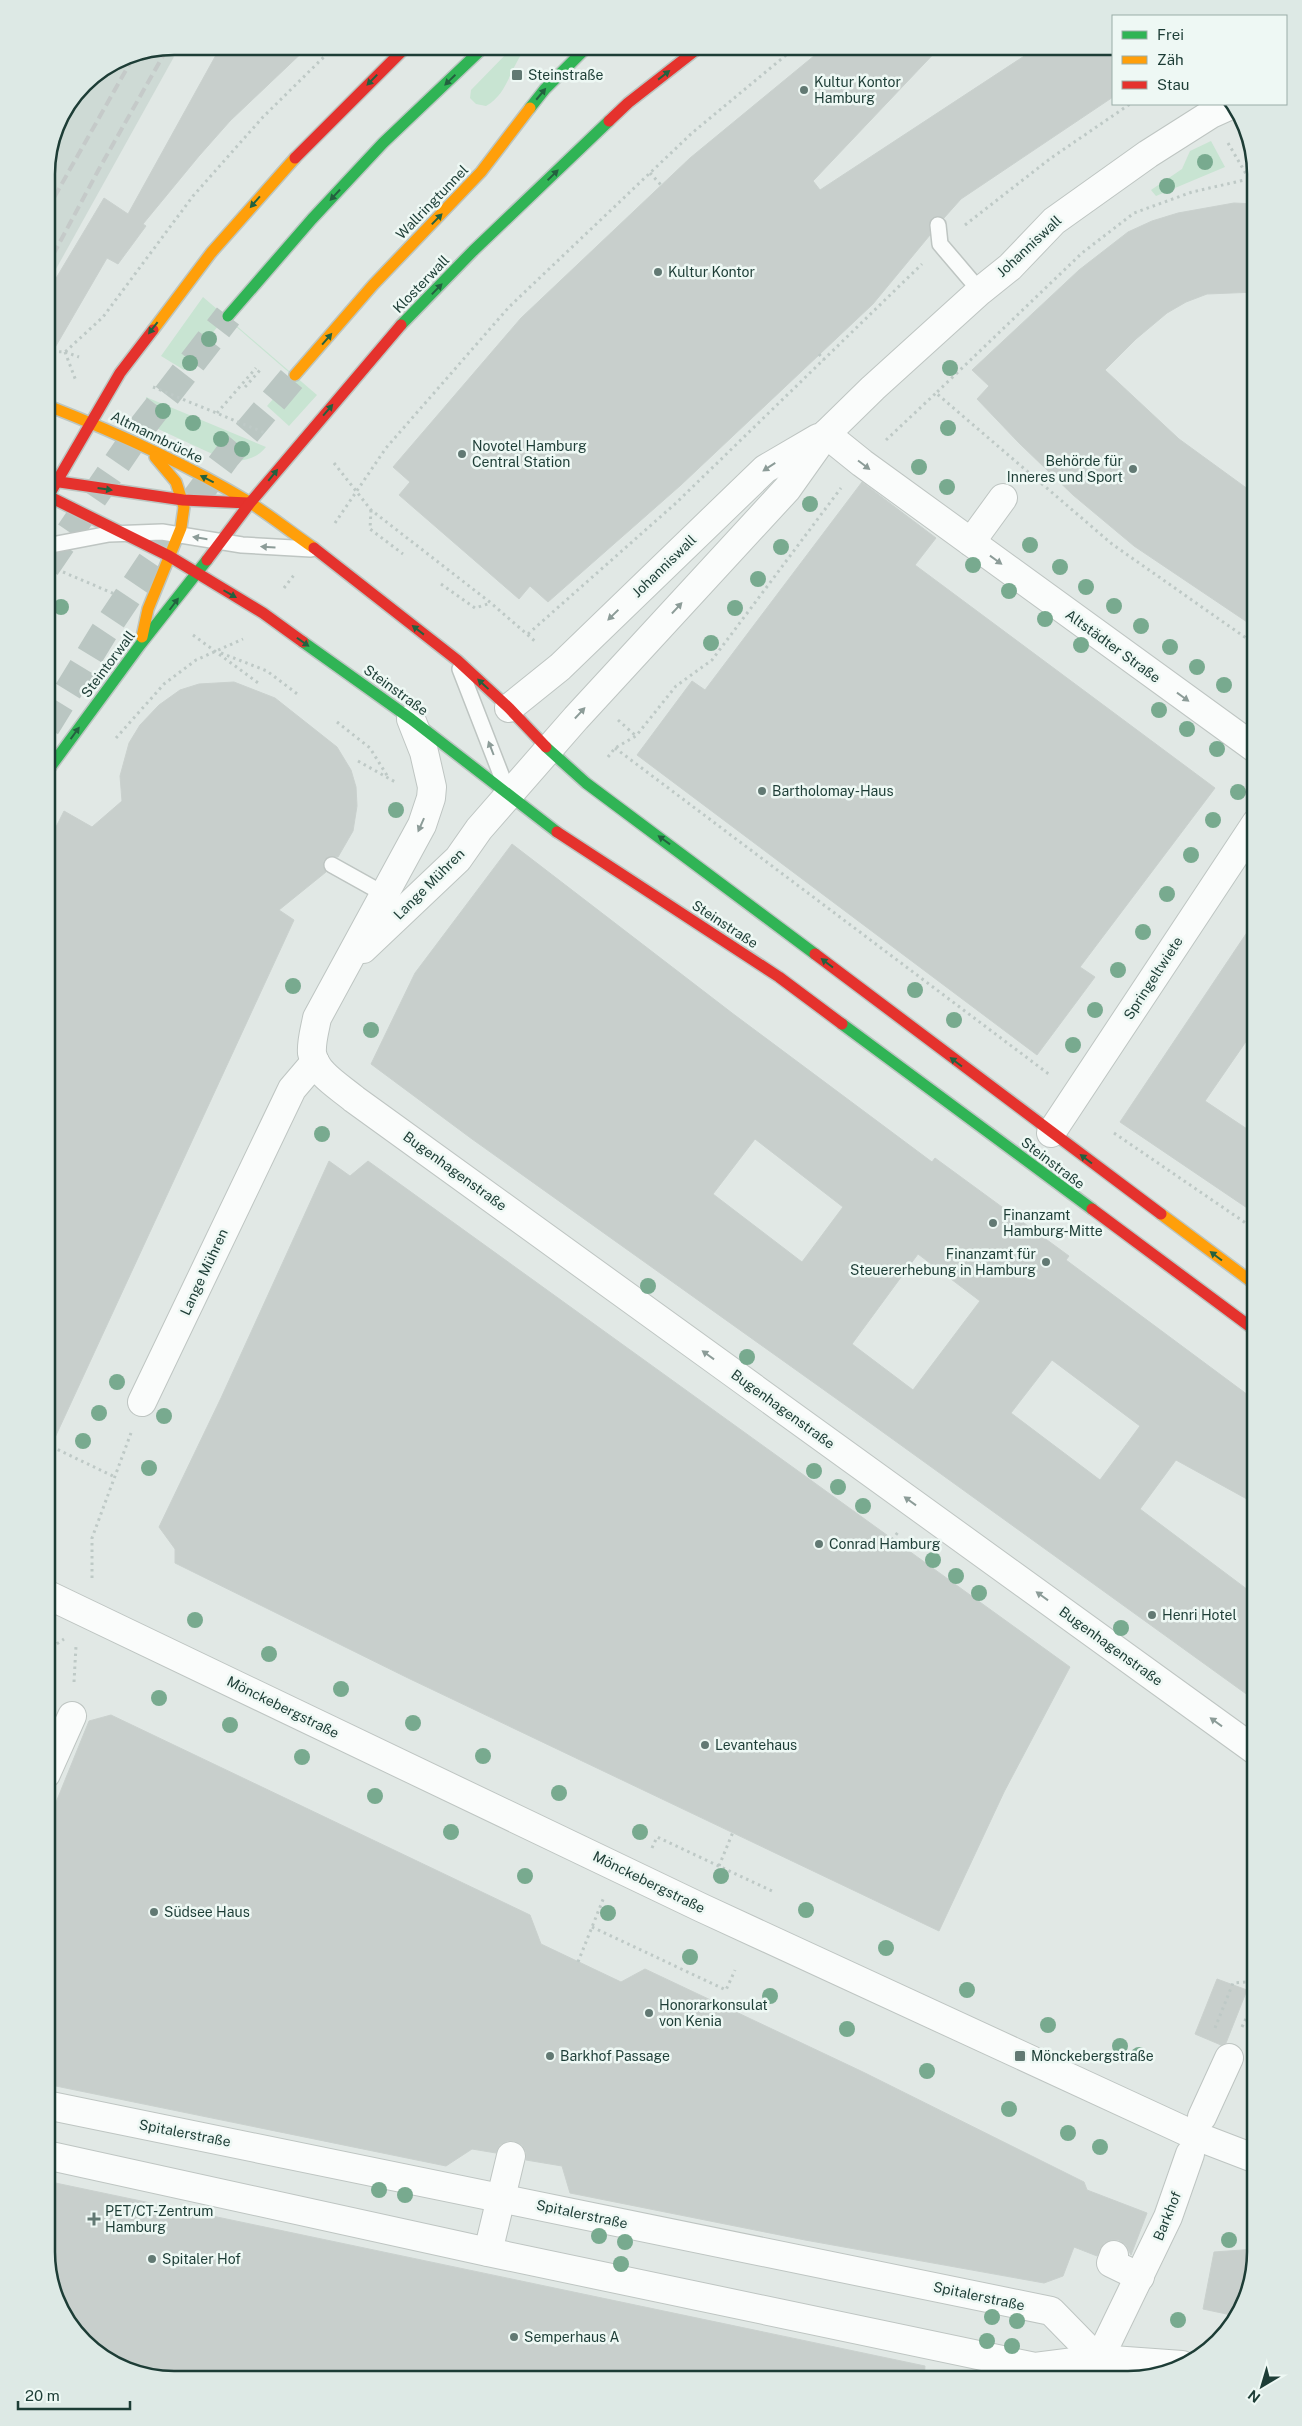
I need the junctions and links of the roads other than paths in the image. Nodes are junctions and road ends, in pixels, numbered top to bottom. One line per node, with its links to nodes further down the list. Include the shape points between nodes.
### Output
1 (398, 55): 11 (main road, one-way to 11, via 287,166 211,253 137,349)
2 (476, 55): 8 (main road, one-way to 8, via 384,143 312,219)
3 (579, 55): 9 (main road, Wallringtunnel, one-way to 3, via 373,285 481,172 545,89)
4 (689, 55): 19 (main road, Klosterwall, one-way to 4, via 402,324 473,251 628,103)
5 (1221, 110): 7 (street, Johanniswall, via 1148,154 1054,221 1010,267)
6 (938, 225): 7 (lane, via 940,244)
7 (980, 291): 12 (street, Johanniswall)
8 (228, 316)
9 (295, 375)
10 (55, 408): 11 (main road, Altmannbrücke)
11 (92, 421): 13 (main road, Altmannbrücke); 14 (main road)
12 (826, 434): 23 (street, Altstädter Straße, one-way to 23); 30 (street, Johanniswall, one-way to 30, via 765,469 560,667); 33 (street, Johanniswall, one-way to 12, via 787,489)
13 (150, 450): 17 (main road, via 176,482); 19 (main road, Altmannbrücke, one-way to 13)
14 (55, 476)
15 (55, 481): 17 (main road, one-way to 17)
16 (1003, 498): 23 (street)
17 (183, 500): 19 (main road); 21 (main road)
18 (55, 501): 20 (main road)
19 (250, 503): 22 (main road, Klosterwall); 25 (main road, Steinstraße)
20 (122, 533): 21 (lane); 24 (lane); 26 (main road)
21 (178, 535): 22 (lane, one-way to 21); 26 (main road)
22 (221, 542): 25 (lane, one-way to 22); 27 (main road, Klosterwall)
23 (971, 542): 32 (street, Altstädter Straße, one-way to 32)
24 (55, 544)
25 (314, 549): 29 (main road, Steinstraße, one-way to 25)
26 (168, 556): 27 (main road, Steinstraße); 28 (main road, via 148,609)
27 (196, 574): 28 (main road, Steintorwall, one-way to 27); 31 (main road, Steinstraße, one-way to 31, via 263,613)
28 (140, 645): 34 (main road, Steintorwall, one-way to 28)
29 (457, 660): 30 (main road, Steinstraße, one-way to 29); 35 (lane, one-way to 29)
30 (509, 708): 33 (main road, Steinstraße)
31 (411, 719): 35 (main road, Steinstraße); 38 (street, Lange Mühren, one-way to 38, via 430,773 431,798 422,825)
32 (1247, 742)
33 (548, 749): 35 (street, Lange Mühren); 41 (main road, Steinstraße, one-way to 33, via 586,783)
34 (55, 761)
35 (509, 794): 39 (street, Lange Mühren, via 458,858); 43 (main road, Steinstraße, via 550,828 779,977)
36 (1247, 837): 41 (street, Springeltwiete)
37 (332, 865): 38 (lane)
38 (384, 894): 39 (street, Lange Mühren)
39 (344, 968): 40 (street, Lange Mühren, via 317,1018 312,1052)
40 (315, 1062): 44 (street, Lange Mühren, via 292,1089); 47 (street, Bugenhagenstraße, one-way to 40, via 354,1099)
41 (1051, 1133): 42 (main road, Steinstraße, one-way to 41)
42 (1247, 1278)
43 (1247, 1324)
44 (142, 1402)
45 (55, 1598): 55 (street, Mönckebergstraße, via 702,1908 1196,2136)
46 (72, 1716): 48 (street)
47 (1247, 1744)
48 (55, 1754)
49 (1229, 2058): 51 (street)
50 (55, 2107): 56 (street, Spitalerstraße)
51 (1202, 2117)
52 (1190, 2154): 59 (street, Barkhof, via 1168,2217)
53 (55, 2156): 57 (street)
54 (511, 2156): 56 (street)
55 (1247, 2156)
56 (501, 2197): 57 (street); 61 (street, Spitalerstraße, via 1051,2311)
57 (488, 2252): 61 (street, via 1035,2367)
58 (1114, 2255): 59 (street, via 1111,2263)
59 (1140, 2277): 61 (street, Barkhof)
60 (1161, 2366): 61 (street)
61 (1094, 2370)

